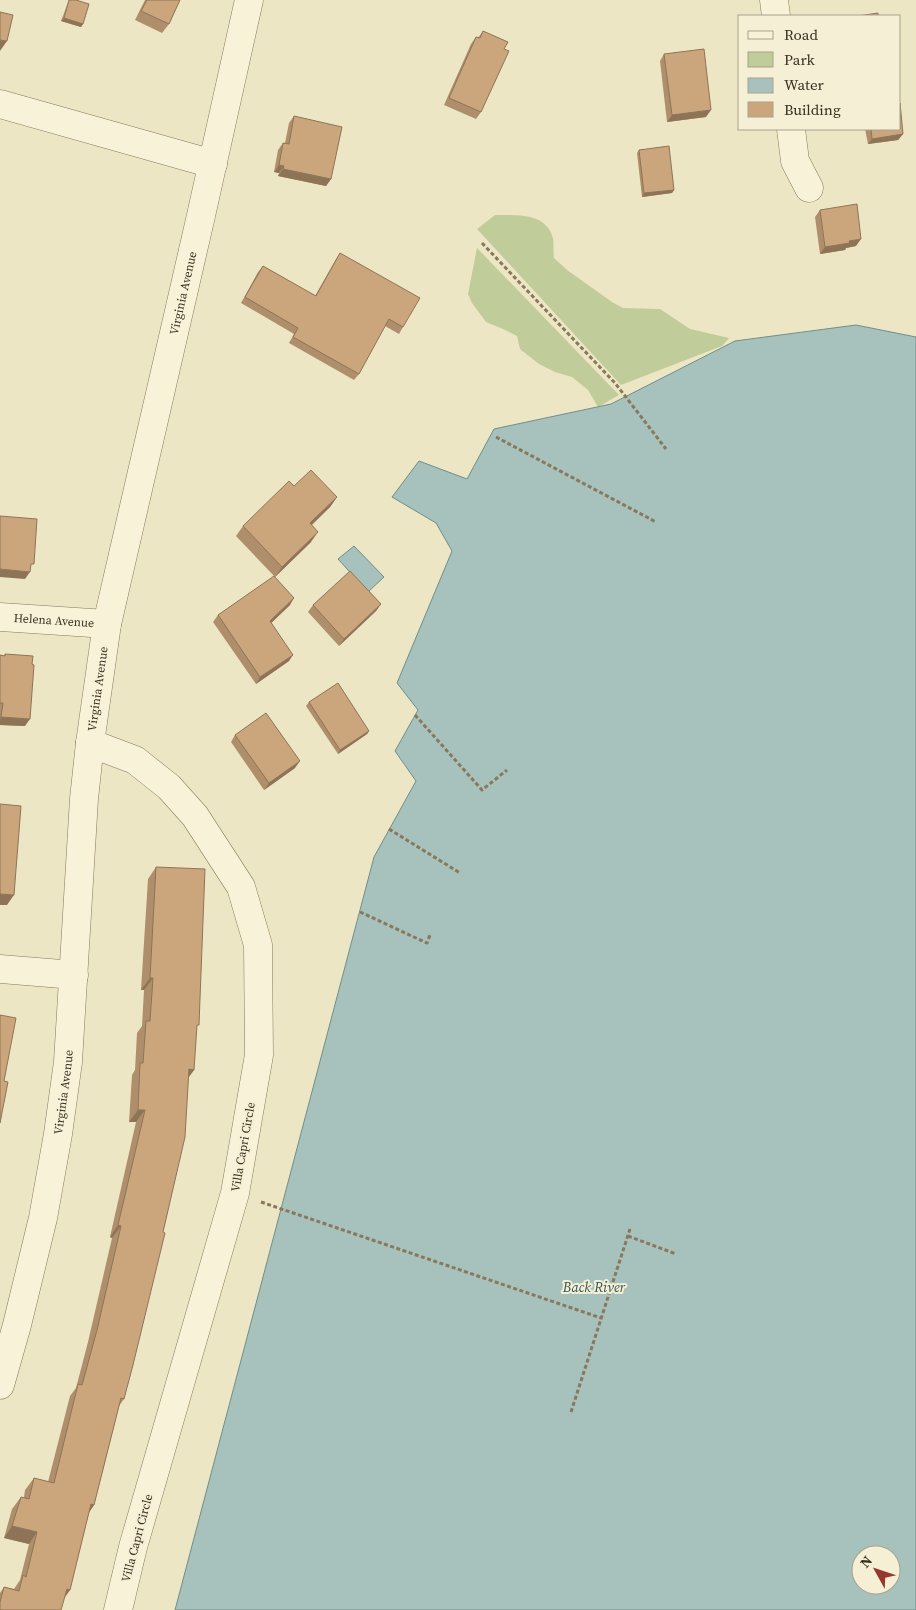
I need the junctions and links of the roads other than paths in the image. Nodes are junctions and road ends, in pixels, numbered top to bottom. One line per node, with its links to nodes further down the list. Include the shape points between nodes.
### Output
1 (249, 0): 6 (street, Virginia Avenue)
2 (774, 0): 3 (street)
3 (776, 15)
4 (0, 104): 6 (street)
5 (790, 130): 7 (street, via 795,161)
6 (213, 164): 9 (street, Virginia Avenue)
7 (809, 188)
8 (0, 617): 9 (street, Helena Avenue)
9 (107, 624): 10 (street, Virginia Avenue)
10 (90, 743): 12 (street, Virginia Avenue); 15 (street, Villa Capri Circle, via 135,760 169,787 195,816 242,887 258,945 259,1055 235,1193 133,1547)
11 (0, 969): 12 (street)
12 (74, 975): 13 (street, Virginia Avenue, via 68,1062 43,1218)
13 (8, 1323): 14 (street, Virginia Avenue)
14 (0, 1385)
15 (118, 1610)

